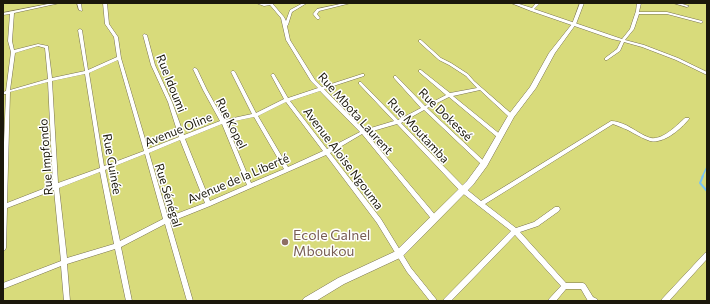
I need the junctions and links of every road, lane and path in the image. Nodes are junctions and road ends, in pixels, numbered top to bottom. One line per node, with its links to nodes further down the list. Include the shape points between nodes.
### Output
1 (58, 3): 16 (street)
2 (79, 3): 14 (street)
3 (106, 3): 28 (street, Rue Sénégal, via 107,24 116,37)
4 (258, 3): 5 (street, Rue Mbota Laurent)
5 (272, 3): 22 (street, Rue Mbota Laurent)
6 (305, 3): 22 (street, via 291,11)
7 (349, 3): 19 (street, via 318,10 315,14)
8 (515, 3): 15 (street)
9 (538, 3): 15 (street)
10 (582, 3): 21 (main road)
11 (639, 3): 17 (street)
12 (675, 3): 13 (street)
13 (687, 6)
14 (81, 10)
15 (532, 10): 21 (street)
16 (12, 12): 18 (street); 27 (street, via 10,41)
17 (637, 13): 20 (street, via 666,13); 26 (street, via 632,30)
18 (3, 14)
19 (318, 18)
20 (701, 22)
21 (574, 24): 26 (street); 47 (main road, via 552,53 533,88)
22 (286, 25): 40 (street, Rue Mbota Laurent, via 288,40 313,81)
23 (80, 30): 32 (street, Rue Guinée)
24 (145, 35): 53 (street, Rue Idoumi, via 148,51)
25 (420, 41): 41 (street, via 440,59 467,75)
26 (622, 41): 29 (street, via 619,50); 34 (street, via 663,54)
27 (13, 52): 38 (street, Rue Impfondo, via 38,45 46,46); 42 (street)
28 (119, 58): 32 (street); 55 (street, Rue Sénégal)
29 (606, 59)
30 (195, 69): 49 (street, Rue Kopel)
31 (420, 71): 43 (street)
32 (87, 72): 38 (street); 57 (street, Rue Guinée)
33 (233, 72): 46 (street)
34 (707, 74)
35 (273, 75): 44 (street, Avenue Aloise Ngouma)
36 (363, 75): 40 (street, Avenue Oline)
37 (395, 77): 45 (street, Rue Dokessé)
38 (50, 80): 42 (street); 59 (street, Rue Impfondo)
39 (360, 83): 50 (street, Rue Moutamba)
40 (321, 88): 44 (street, Avenue Oline); 51 (street, Rue Mbota Laurent)
41 (480, 89): 43 (street, Avenue de la Liberté); 47 (street)
42 (6, 92): 64 (street)
43 (449, 96): 45 (street, Avenue de la Liberté); 52 (street)
44 (287, 100): 46 (street, Avenue Oline); 54 (street, Avenue Aloise Ngouma)
45 (425, 109): 50 (street, Avenue de la Liberté); 56 (street, Rue Dokessé)
46 (255, 115): 49 (street, Avenue Oline); 58 (street)
47 (511, 116): 52 (main road)
48 (687, 119): 63 (street, via 666,138 655,140 613,122)
49 (223, 122): 53 (street, Avenue Oline); 60 (street, Rue Kopel)
50 (398, 122): 51 (street, Avenue de la Liberté); 61 (street, Rue Moutamba)
51 (363, 132): 54 (street, Avenue de la Liberté); 66 (street, Rue Mbota Laurent)
52 (499, 136): 56 (main road)
53 (182, 138): 55 (street, Avenue Oline); 62 (street, Rue Idoumi)
54 (326, 152): 58 (street, Avenue de la Liberté); 71 (street, Avenue Aloise Ngouma, via 379,221)
55 (146, 153): 57 (street, Avenue Oline); 67 (street, Rue Sénégal)
56 (484, 164): 61 (main road)
57 (102, 167): 59 (street, Avenue Oline); 69 (street, Rue Guinée)
58 (287, 169): 60 (street, Avenue de la Liberté)
59 (56, 185): 64 (street, Avenue Oline); 73 (street, Rue Impfondo)
60 (250, 186): 62 (street, Avenue de la Liberté)
61 (463, 190): 63 (street, Rue Moutamba); 66 (main road)
62 (208, 204): 67 (street, Avenue de la Liberté)
63 (481, 204): 68 (street, Rue Moutamba)
64 (4, 206): 70 (street)
65 (557, 209): 68 (street, via 536,224)
66 (435, 219): 71 (main road)
67 (167, 220): 69 (street, Avenue de la Liberté); 78 (street, Rue Sénégal)
68 (515, 231): 75 (street, Rue Moutamba); 81 (street)
69 (119, 245): 73 (street, Avenue de la Liberté); 77 (street, Rue Guinée)
70 (3, 248)
71 (399, 254): 79 (main road, via 341,281); 80 (street, Avenue Aloise Ngouma)
72 (707, 255): 84 (street)
73 (65, 262): 74 (street, Avenue de la Liberté); 76 (street, Rue Impfondo)
74 (3, 286)
75 (566, 286): 82 (street); 83 (street, via 583,286)
76 (67, 301)
77 (130, 301)
78 (190, 301)
79 (307, 301)
80 (434, 301)
81 (446, 301)
82 (551, 301)
83 (595, 301)
84 (664, 301)

